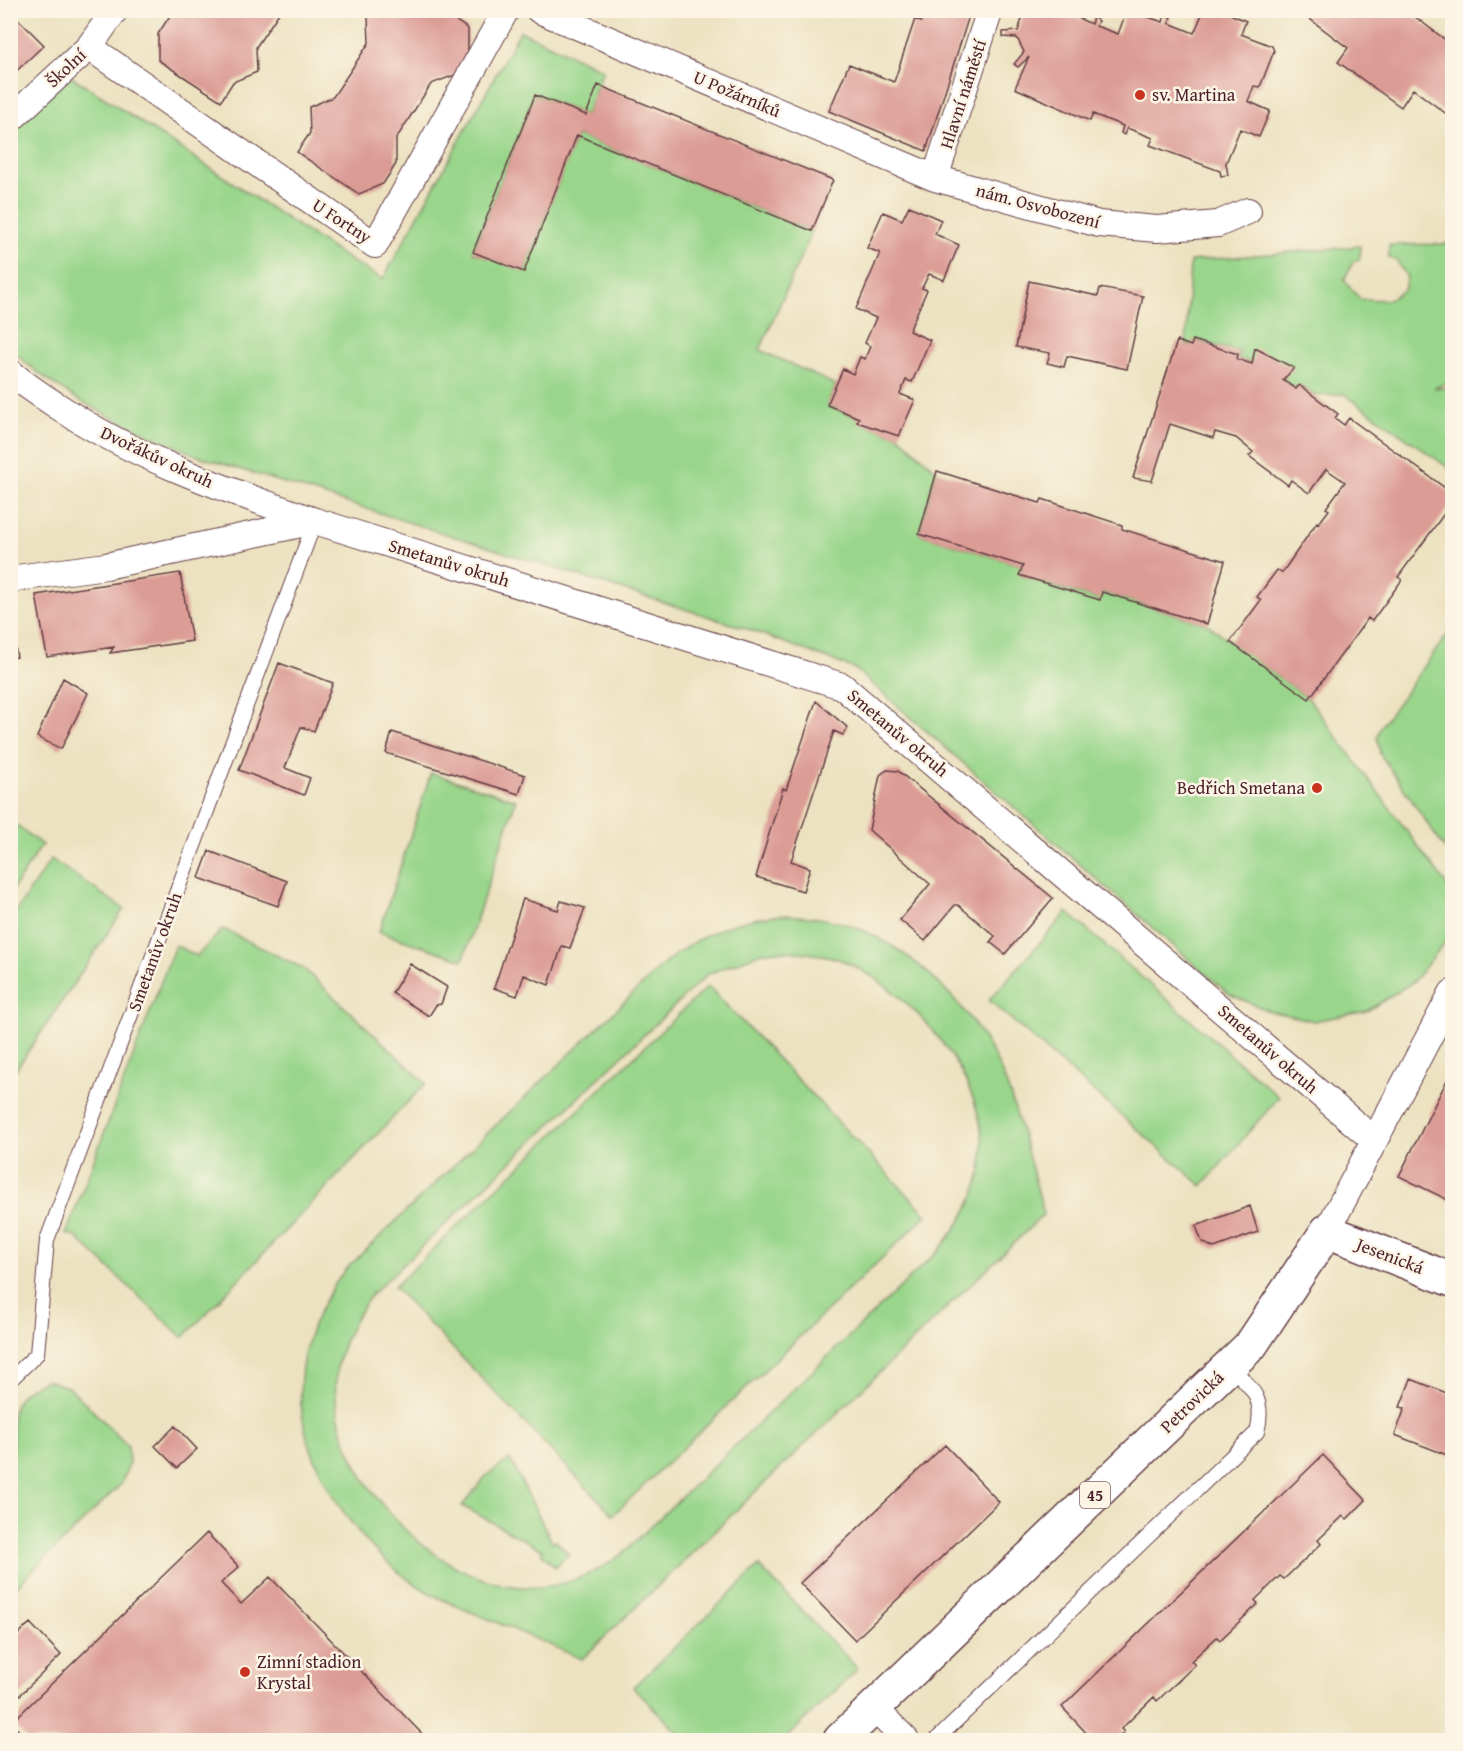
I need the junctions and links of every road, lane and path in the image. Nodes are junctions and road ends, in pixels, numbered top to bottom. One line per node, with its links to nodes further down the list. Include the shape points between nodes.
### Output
1 (115, 10): 5 (street, Školní)
2 (506, 10): 5 (street, U Fortny, via 375,245)
3 (538, 10): 7 (street, U Požárníků)
4 (990, 10): 7 (street, Hlavní náměstí)
5 (89, 47): 6 (street, Školní)
6 (10, 120)
7 (935, 178): 8 (street, nám. Osvobození, via 1099,224 1157,229 1218,224)
8 (1248, 211)
9 (10, 372): 10 (street, Dvořákův okruh, via 75,418 130,449)
10 (315, 521): 11 (street, Smetanův okruh, via 106,566); 13 (street, Smetanův okruh, via 842,686); 17 (lane, Smetanův okruh, via 47,1240 37,1354)
11 (10, 579)
12 (1452, 993): 13 (street, Petrovická)
13 (1374, 1140): 14 (street, Petrovická)
14 (1328, 1231): 15 (main road, Jesenická); 16 (main road, Petrovická / 45, via 1251,1345)
15 (1452, 1280)
16 (1230, 1366): 18 (main road, Petrovická / 45); 21 (lane, via 1260,1402 1257,1432)
17 (10, 1380)
18 (874, 1708): 19 (main road, Petrovická / 45); 20 (street)
19 (840, 1740)
20 (906, 1740)
21 (936, 1740)

